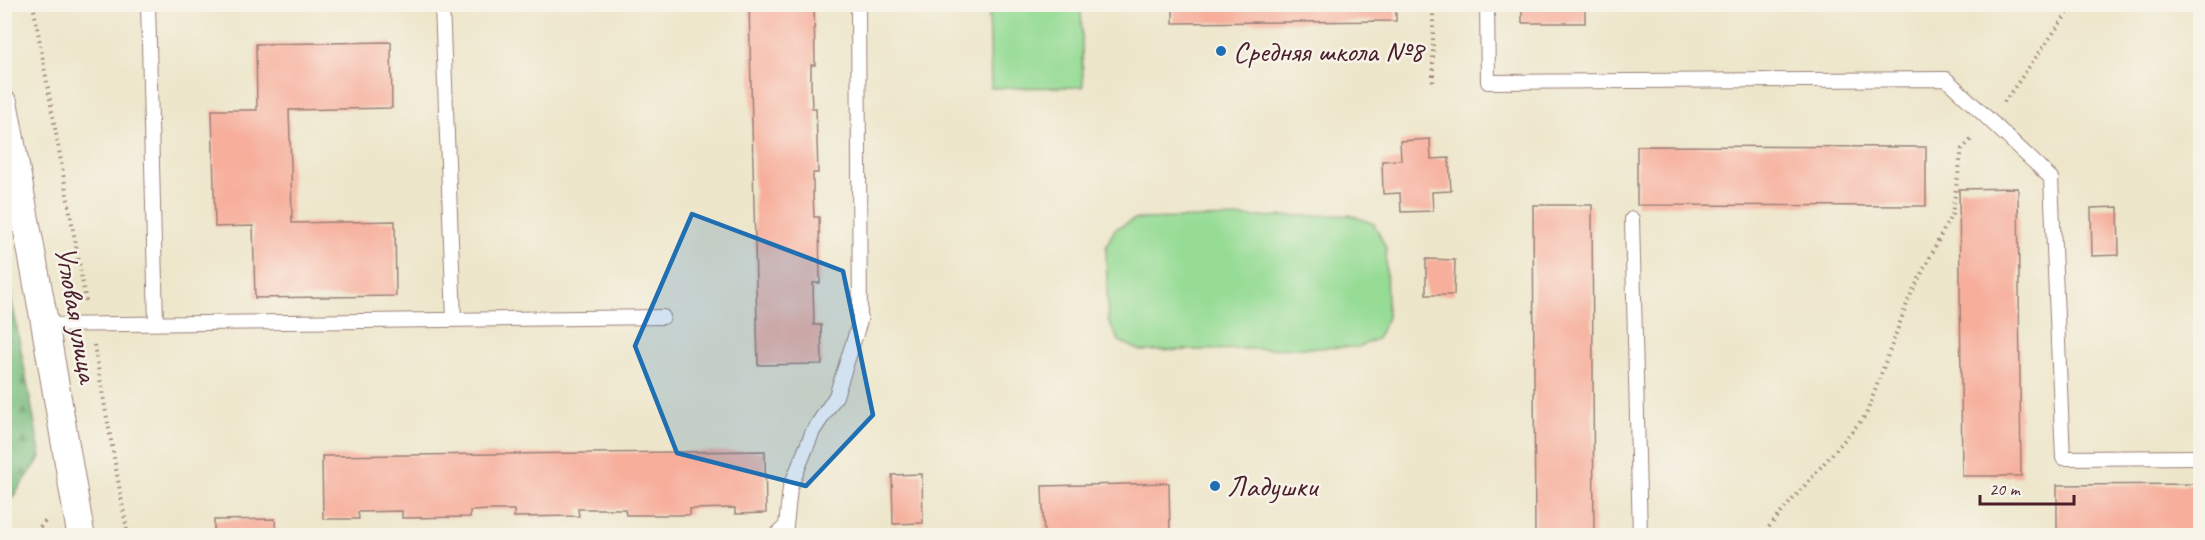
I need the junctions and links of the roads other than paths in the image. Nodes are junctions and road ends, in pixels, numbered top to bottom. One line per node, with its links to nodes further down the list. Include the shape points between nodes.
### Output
1 (148, 4): 9 (lane)
2 (442, 4): 8 (lane)
3 (858, 4): 13 (lane, via 860,321 836,396 813,431 790,488 786,526)
4 (1486, 4): 11 (lane, via 1488,82 1946,79 2050,178 2063,459)
5 (4, 104): 10 (street, Угловая улица)
6 (1632, 219): 14 (lane)
7 (663, 317): 8 (lane)
8 (454, 320): 9 (lane)
9 (156, 324): 10 (lane)
10 (45, 325): 12 (street, Угловая улица)
11 (2200, 457)
12 (81, 536)
13 (775, 536)
14 (1640, 536)

